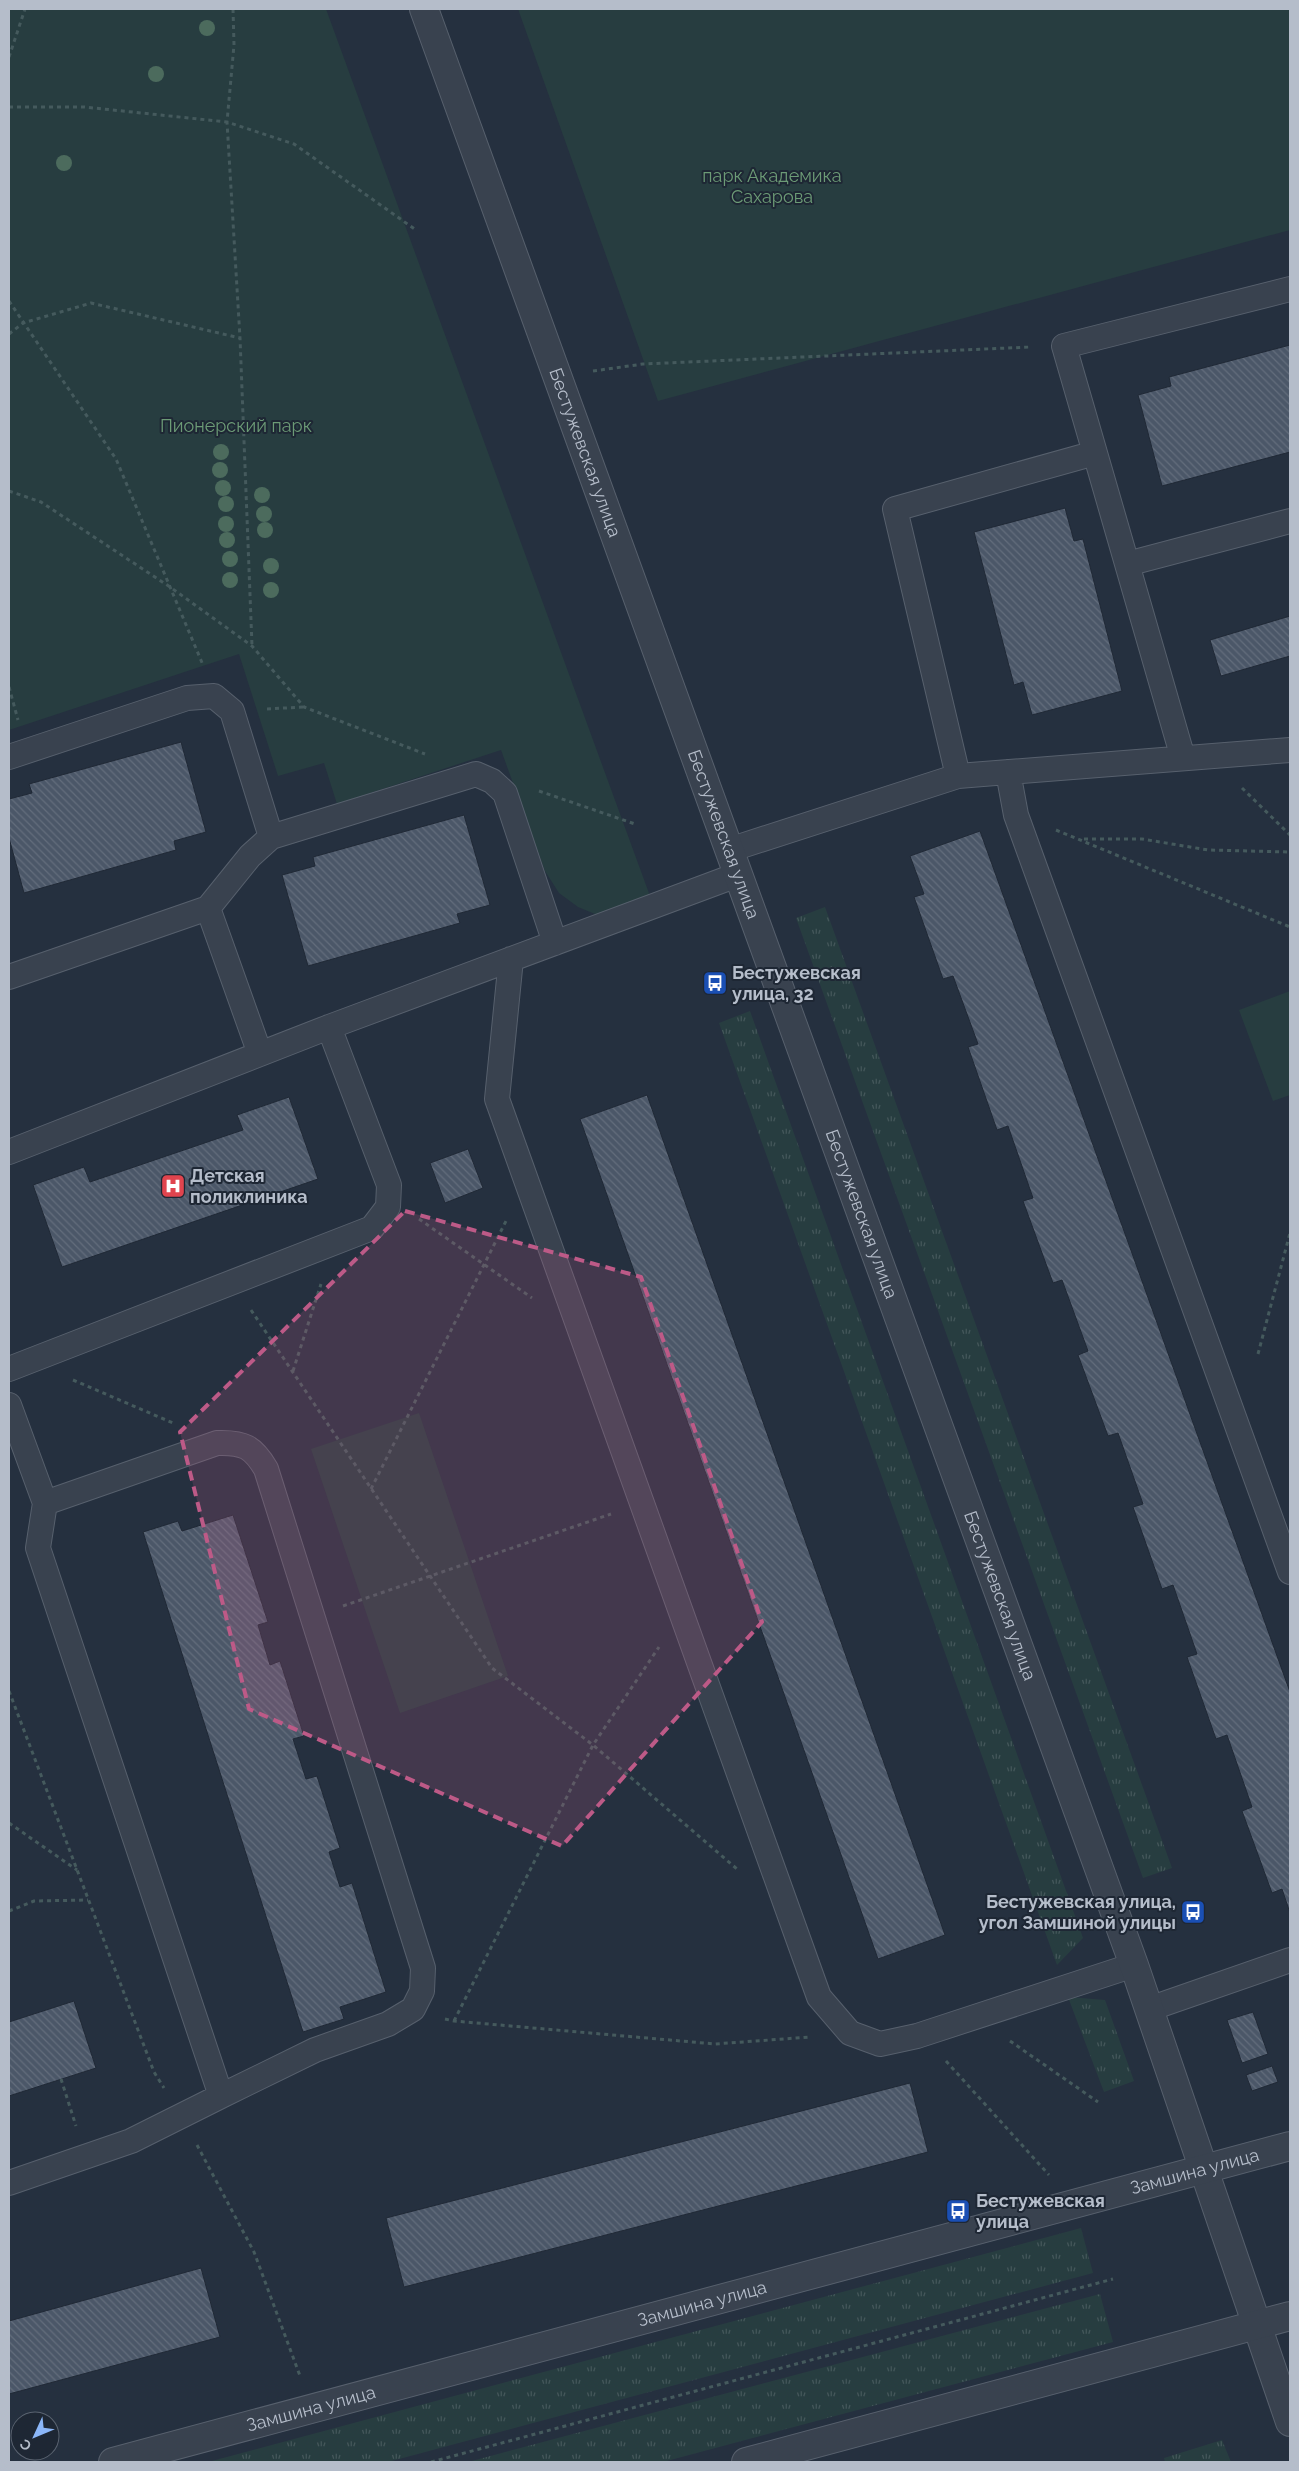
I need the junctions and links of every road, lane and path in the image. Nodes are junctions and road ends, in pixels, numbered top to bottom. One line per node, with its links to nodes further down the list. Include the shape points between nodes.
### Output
1 (24, 9): 4 (path)
2 (233, 9): 6 (path, via 234,45)
3 (424, 9): 14 (street, Бестужевская улица)
4 (9, 57)
5 (9, 107): 6 (path, via 84,107)
6 (227, 122): 7 (path, via 294,144); 12 (path)
7 (416, 230)
8 (1290, 289): 13 (lane)
9 (9, 301): 10 (path)
10 (23, 323): 11 (path); 12 (path, via 91,303); 19 (path, via 116,459)
11 (9, 334)
12 (240, 338): 20 (path)
13 (1064, 346): 14 (path, via 643,364); 15 (lane)
14 (557, 376): 35 (street, Бестужевская улица)
15 (1095, 452): 18 (lane); 27 (lane, via 895,509)
16 (9, 492): 19 (path, via 41,502)
17 (1290, 521): 18 (lane)
18 (1127, 564): 25 (lane)
19 (170, 587): 20 (path); 21 (path)
20 (252, 646): 28 (path, via 304,707)
21 (214, 696): 23 (lane, via 187,698); 32 (lane, via 232,711)
22 (1290, 750): 24 (lane)
23 (9, 757)
24 (1212, 757): 25 (lane); 31 (path)
25 (1183, 758): 26 (lane)
26 (1008, 772): 27 (lane); 29 (lane)
27 (958, 776): 35 (lane)
28 (484, 777): 30 (path, via 519,784); 32 (lane); 38 (lane, via 505,793)
29 (1016, 815): 33 (path); 59 (lane)
30 (635, 824)
31 (1290, 835)
32 (271, 837): 36 (lane, via 250,856)
33 (1082, 839): 34 (path, via 1142,839 1208,850); 37 (path)
34 (1290, 852)
35 (733, 862): 38 (lane); 71 (street, Бестужевская улица)
36 (208, 908): 40 (lane); 42 (lane)
37 (1290, 928)
38 (555, 943): 39 (lane)
39 (511, 959): 41 (lane); 44 (lane, via 497,1099)
40 (9, 976)
41 (329, 1027): 42 (lane); 45 (lane, via 389,1185)
42 (260, 1054): 43 (lane)
43 (9, 1152)
44 (526, 1180): 48 (path); 50 (lane)
45 (388, 1207): 47 (lane, via 372,1228); 48 (path, via 420,1219)
46 (1290, 1232): 51 (path)
47 (333, 1245): 49 (lane); 53 (path)
48 (483, 1266): 50 (path, via 535,1300); 56 (path)
49 (233, 1283): 52 (lane); 53 (path)
50 (570, 1302): 58 (lane)
51 (1258, 1354)
52 (20, 1365): 55 (path)
53 (292, 1372): 56 (path)
54 (9, 1405): 57 (lane)
55 (217, 1443): 57 (lane); 62 (lane, via 237,1442 250,1449 266,1470)
56 (371, 1489): 60 (path)
57 (45, 1503): 79 (lane, via 38,1548)
58 (643, 1504): 60 (path); 61 (lane)
59 (1290, 1572)
60 (430, 1576): 62 (path); 64 (path, via 492,1668)
61 (682, 1612): 64 (path); 76 (lane, via 818,1997)
62 (313, 1616): 73 (lane, via 423,1968 422,1991)
63 (9, 1690): 66 (path)
64 (593, 1745): 67 (path); 75 (path)
65 (9, 1823): 66 (path)
66 (78, 1870): 68 (path)
67 (743, 1875)
68 (88, 1900): 69 (path, via 34,1901); 81 (path, via 154,2072)
69 (9, 1911)
70 (1290, 1960): 72 (lane)
71 (1134, 1965): 72 (street, Бестужевская улица); 74 (lane)
72 (1149, 2009): 84 (street, Бестужевская улица)
73 (413, 2010): 75 (path); 79 (lane, via 388,2024 316,2050)
74 (975, 2017): 77 (lane); 80 (path)
75 (454, 2021): 76 (path, via 715,2044)
76 (850, 2033): 77 (lane, via 880,2044)
77 (917, 2036): 85 (path, via 955,2070)
78 (61, 2079): 83 (path)
79 (221, 2096): 81 (lane)
80 (1098, 2102)
81 (181, 2116): 83 (lane, via 131,2141); 90 (path, via 254,2252)
82 (1290, 2146): 84 (street, Замшина улица)
83 (86, 2157): 86 (lane)
84 (1205, 2169): 89 (street, Бестужевская улица); 93 (street, Замшина улица)
85 (1053, 2179)
86 (9, 2183)
87 (1113, 2279): 94 (path)
88 (1290, 2316): 89 (street)
89 (1257, 2325): 91 (street, Бестужевская улица); 92 (street)
90 (302, 2380)
91 (1290, 2422)
92 (786, 2457): 95 (street)
93 (113, 2462)
94 (431, 2462)
95 (746, 2462)

